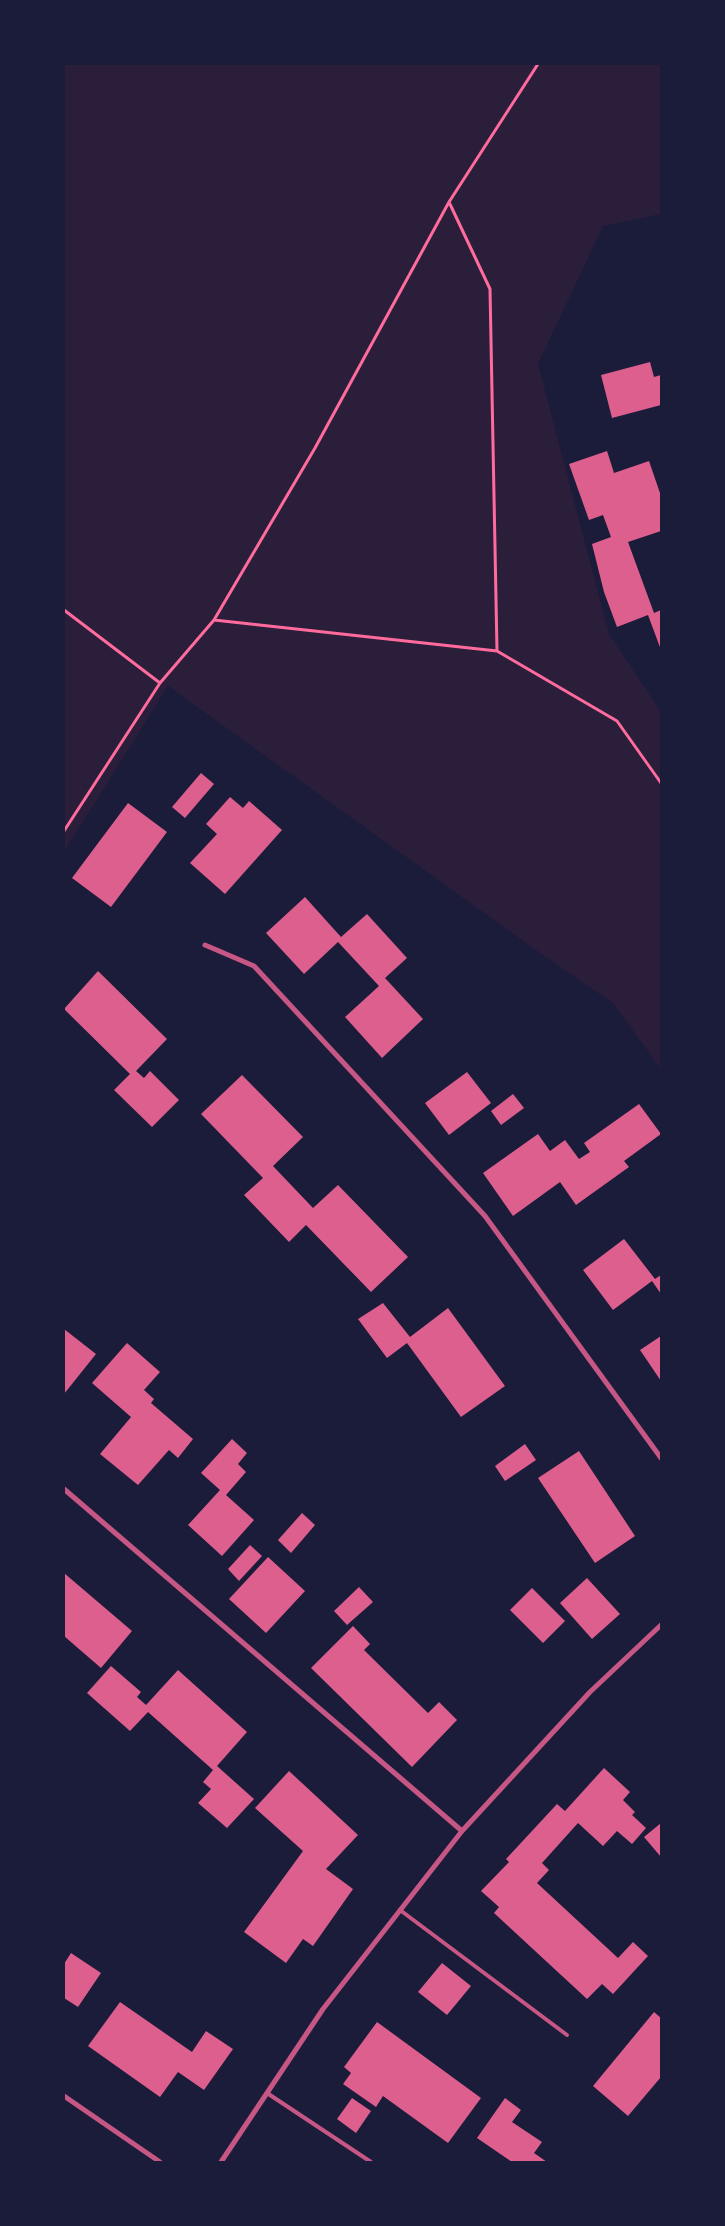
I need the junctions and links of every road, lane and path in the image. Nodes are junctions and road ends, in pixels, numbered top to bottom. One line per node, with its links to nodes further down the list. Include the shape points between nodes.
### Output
1 (538, 64): 2 (path)
2 (449, 202): 4 (path, via 315,448); 5 (path, via 490,289)
3 (64, 610): 6 (path)
4 (214, 620): 5 (path); 6 (path)
5 (497, 651): 7 (path, via 617,721)
6 (160, 683): 8 (path)
7 (661, 783)
8 (64, 830)
9 (205, 945): 10 (street, via 254,966 485,1216)
10 (661, 1458)
11 (64, 1489): 13 (street)
12 (661, 1625): 13 (street, via 590,1692)
13 (462, 1831): 14 (street)
14 (400, 1910): 15 (lane); 16 (street, via 323,2010)
15 (567, 2035)
16 (267, 2092): 19 (street); 20 (lane)
17 (64, 2096): 18 (street)
18 (160, 2162)
19 (221, 2162)
20 (371, 2162)

